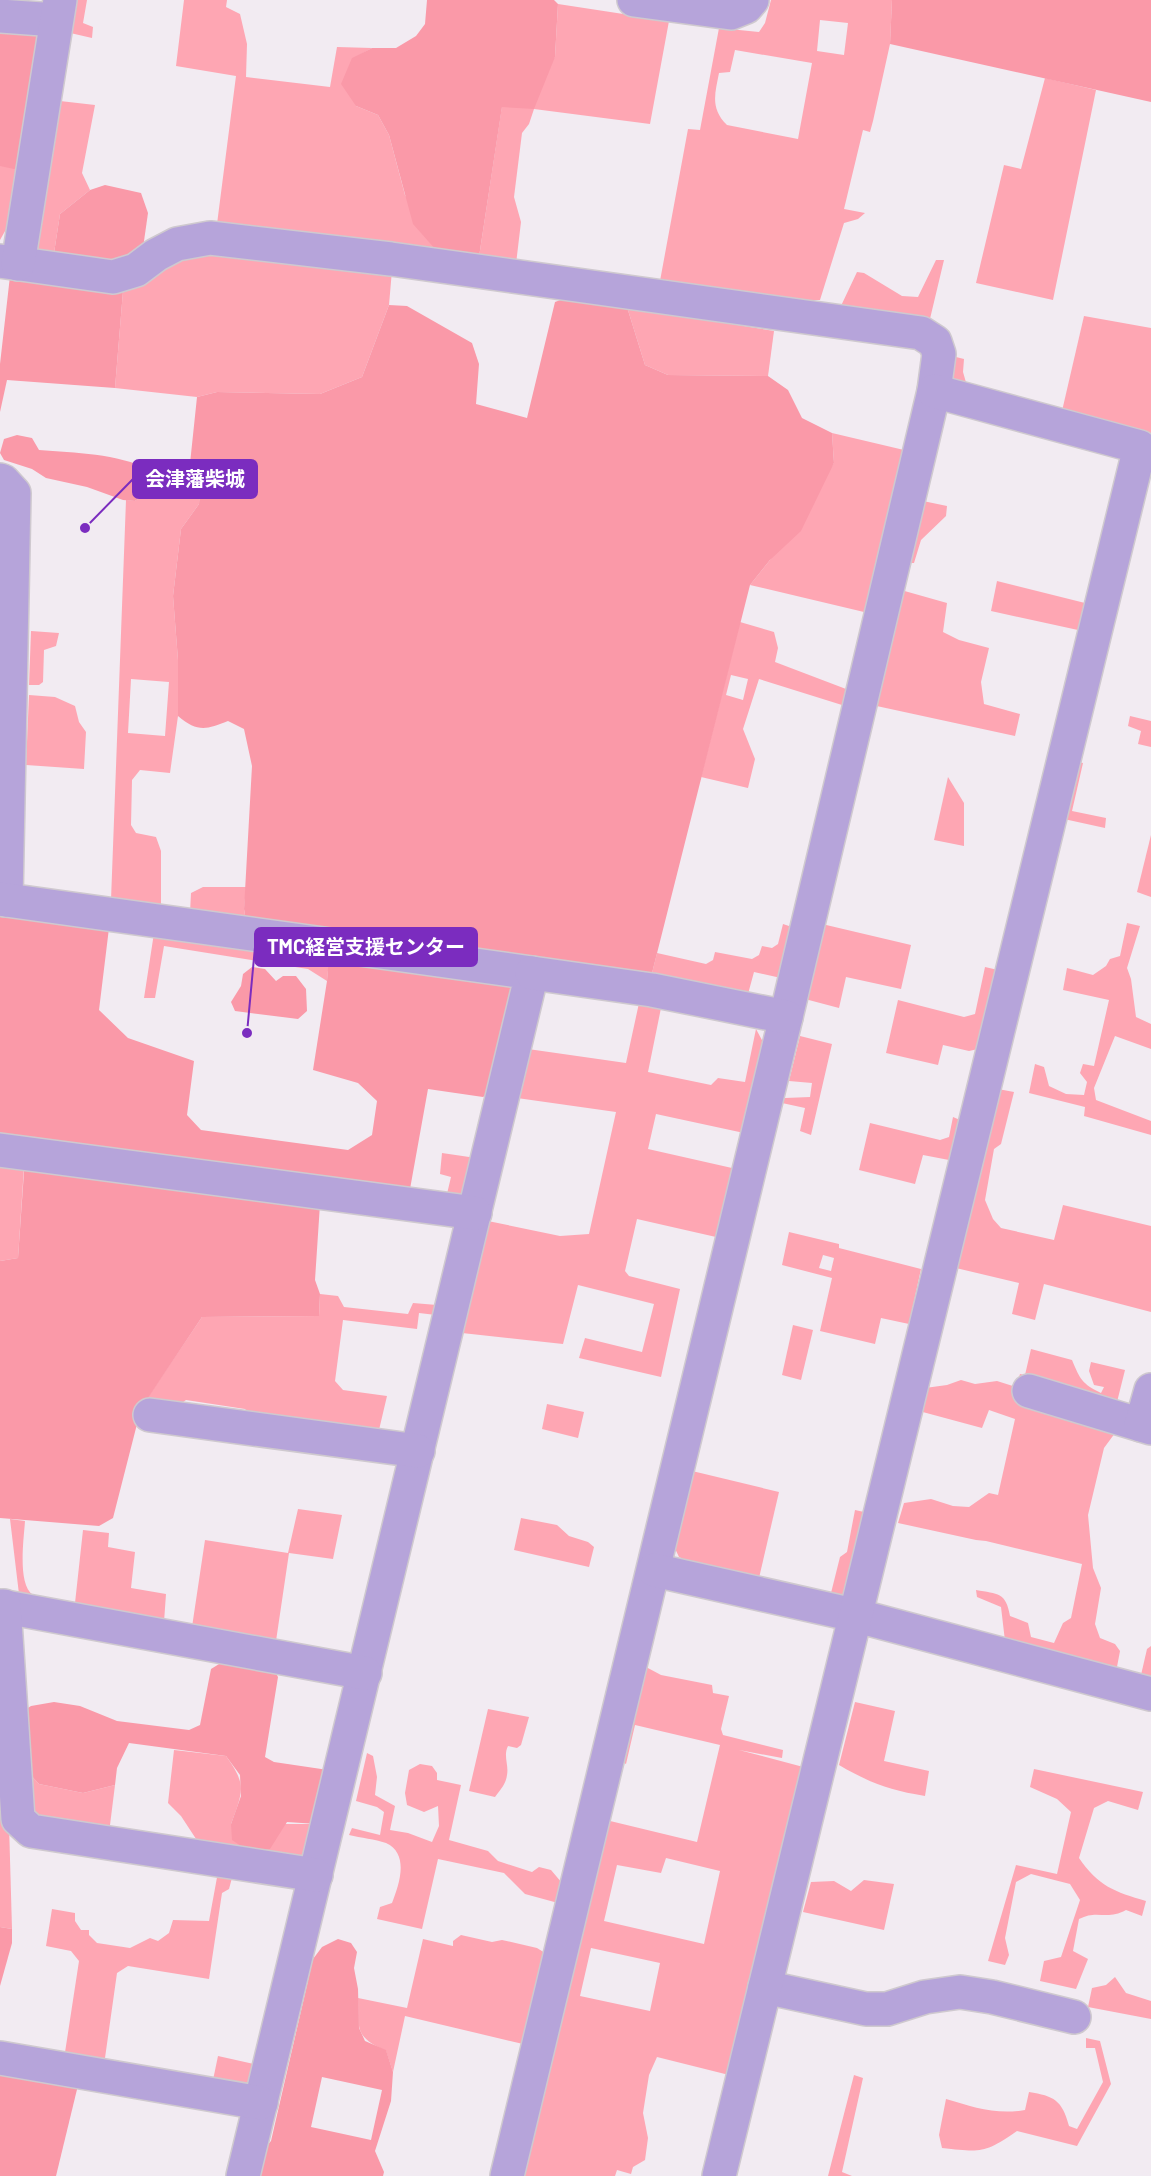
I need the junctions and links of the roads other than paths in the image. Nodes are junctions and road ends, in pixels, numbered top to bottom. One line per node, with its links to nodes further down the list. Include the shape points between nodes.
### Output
1 (634, 0): 2 (street, via 731,13)
2 (752, 0)
3 (58, 10): 4 (street); 5 (street)
4 (0, 16)
5 (9, 263): 6 (street, via 113,277 135,270 177,244 210,238 658,295 921,333 935,342 939,354)
6 (934, 391): 7 (street); 12 (street)
7 (1145, 448): 22 (street)
8 (0, 480): 9 (street, via 14,493)
9 (6, 688): 10 (street)
10 (3, 899): 11 (street)
11 (532, 973): 12 (street, via 652,990); 14 (street)
12 (786, 1017): 20 (street)
13 (0, 1150): 14 (street)
14 (475, 1213): 19 (street)
15 (1151, 1389): 18 (street)
16 (1029, 1391): 18 (street)
17 (150, 1415): 19 (street)
18 (1146, 1426)
19 (418, 1451): 23 (street)
20 (654, 1570): 22 (street); 31 (street)
21 (2, 1606): 23 (street); 25 (street, via 18,1819 31,1831)
22 (854, 1615): 24 (street); 26 (street)
23 (365, 1673): 25 (street)
24 (1151, 1694)
25 (316, 1875): 29 (street)
26 (765, 1987): 27 (street, via 866,2009 887,2009 960,1992); 32 (street)
27 (1074, 2017)
28 (0, 2058): 29 (street)
29 (261, 2103): 30 (street)
30 (243, 2176)
31 (507, 2176)
32 (719, 2176)

